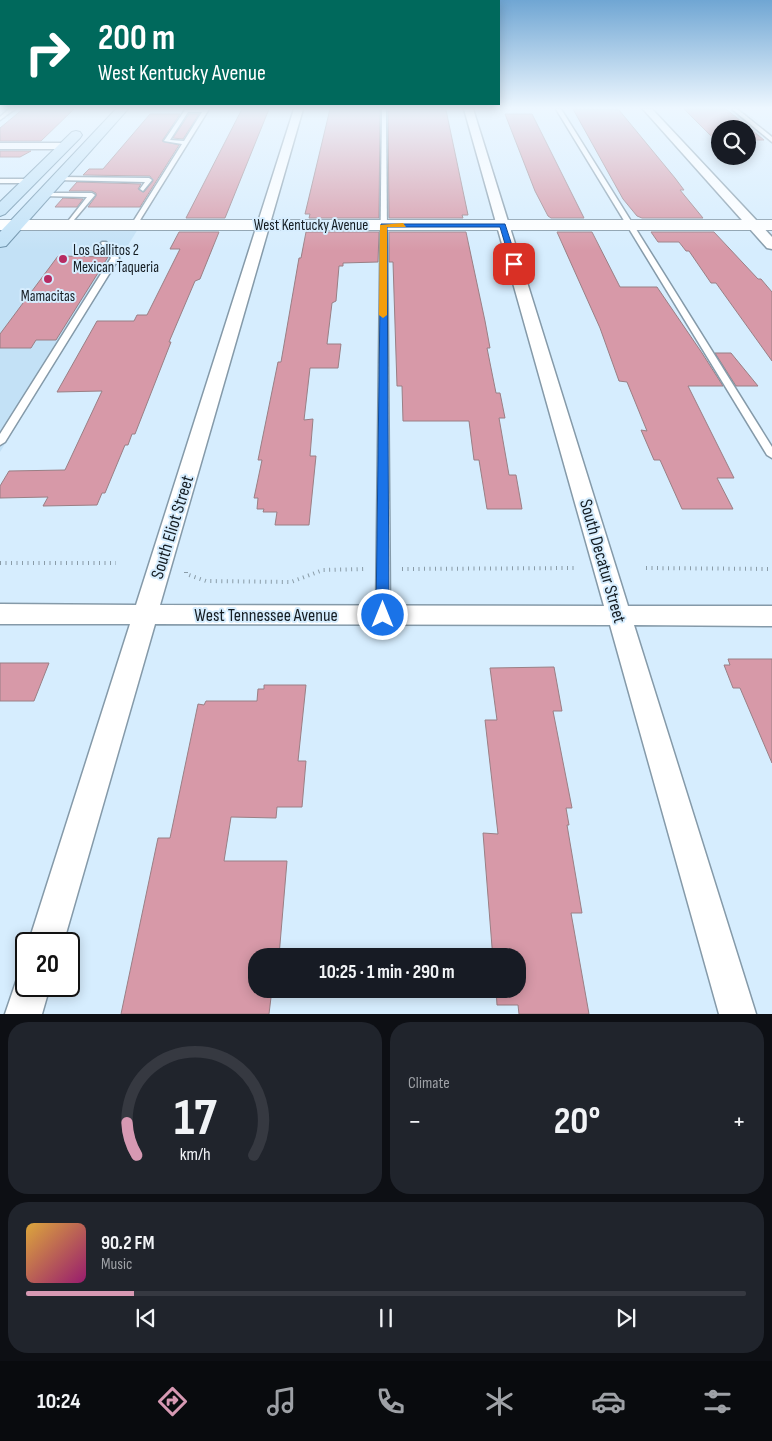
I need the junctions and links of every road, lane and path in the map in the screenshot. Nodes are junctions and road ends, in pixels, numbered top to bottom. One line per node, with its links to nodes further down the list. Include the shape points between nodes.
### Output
1 (54, 156): 13 (main road)
2 (80, 156): 9 (main road)
3 (178, 156): 11 (lane)
4 (285, 156): 20 (street, South Eliot Street)
5 (384, 156): 21 (lane)
6 (482, 156): 22 (street, South Decatur Street)
7 (587, 156): 23 (lane)
8 (690, 156): 24 (street)
9 (59, 179): 10 (lane); 15 (main road)
10 (149, 180): 11 (lane); 14 (lane)
11 (163, 180): 19 (lane)
12 (0, 181): 13 (lane)
13 (29, 181): 16 (main road)
14 (143, 189)
15 (44, 195): 17 (main road); 18 (lane, via 92,195)
16 (0, 211)
17 (8, 225): 18 (street, West Kentucky Avenue); 26 (main road)
18 (68, 225): 19 (street, West Kentucky Avenue)
19 (134, 225): 20 (street, West Kentucky Avenue)
20 (264, 225): 21 (street, West Kentucky Avenue); 36 (street, South Eliot Street)
21 (384, 225): 22 (street, West Kentucky Avenue); 37 (lane)
22 (503, 225): 23 (street, West Kentucky Avenue); 38 (street, South Decatur Street)
23 (630, 225): 24 (street, West Kentucky Avenue); 30 (lane)
24 (754, 225): 25 (street, West Kentucky Avenue); 28 (street)
25 (772, 225)
26 (0, 242)
27 (104, 243): 29 (lane, via 114,258)
28 (772, 244)
29 (0, 442)
30 (772, 456)
31 (0, 563): 32 (path)
32 (116, 563)
33 (646, 568): 34 (path)
34 (772, 569)
35 (0, 614): 36 (street, West Tennessee Avenue)
36 (146, 614): 37 (street, West Tennessee Avenue); 40 (street, South Eliot Street)
37 (383, 615): 38 (street, West Tennessee Avenue)
38 (619, 615): 39 (street, West Tennessee Avenue); 43 (street, South Decatur Street)
39 (772, 616)
40 (49, 932)
41 (28, 997): 42 (street)
42 (23, 1014)
43 (738, 1014)

